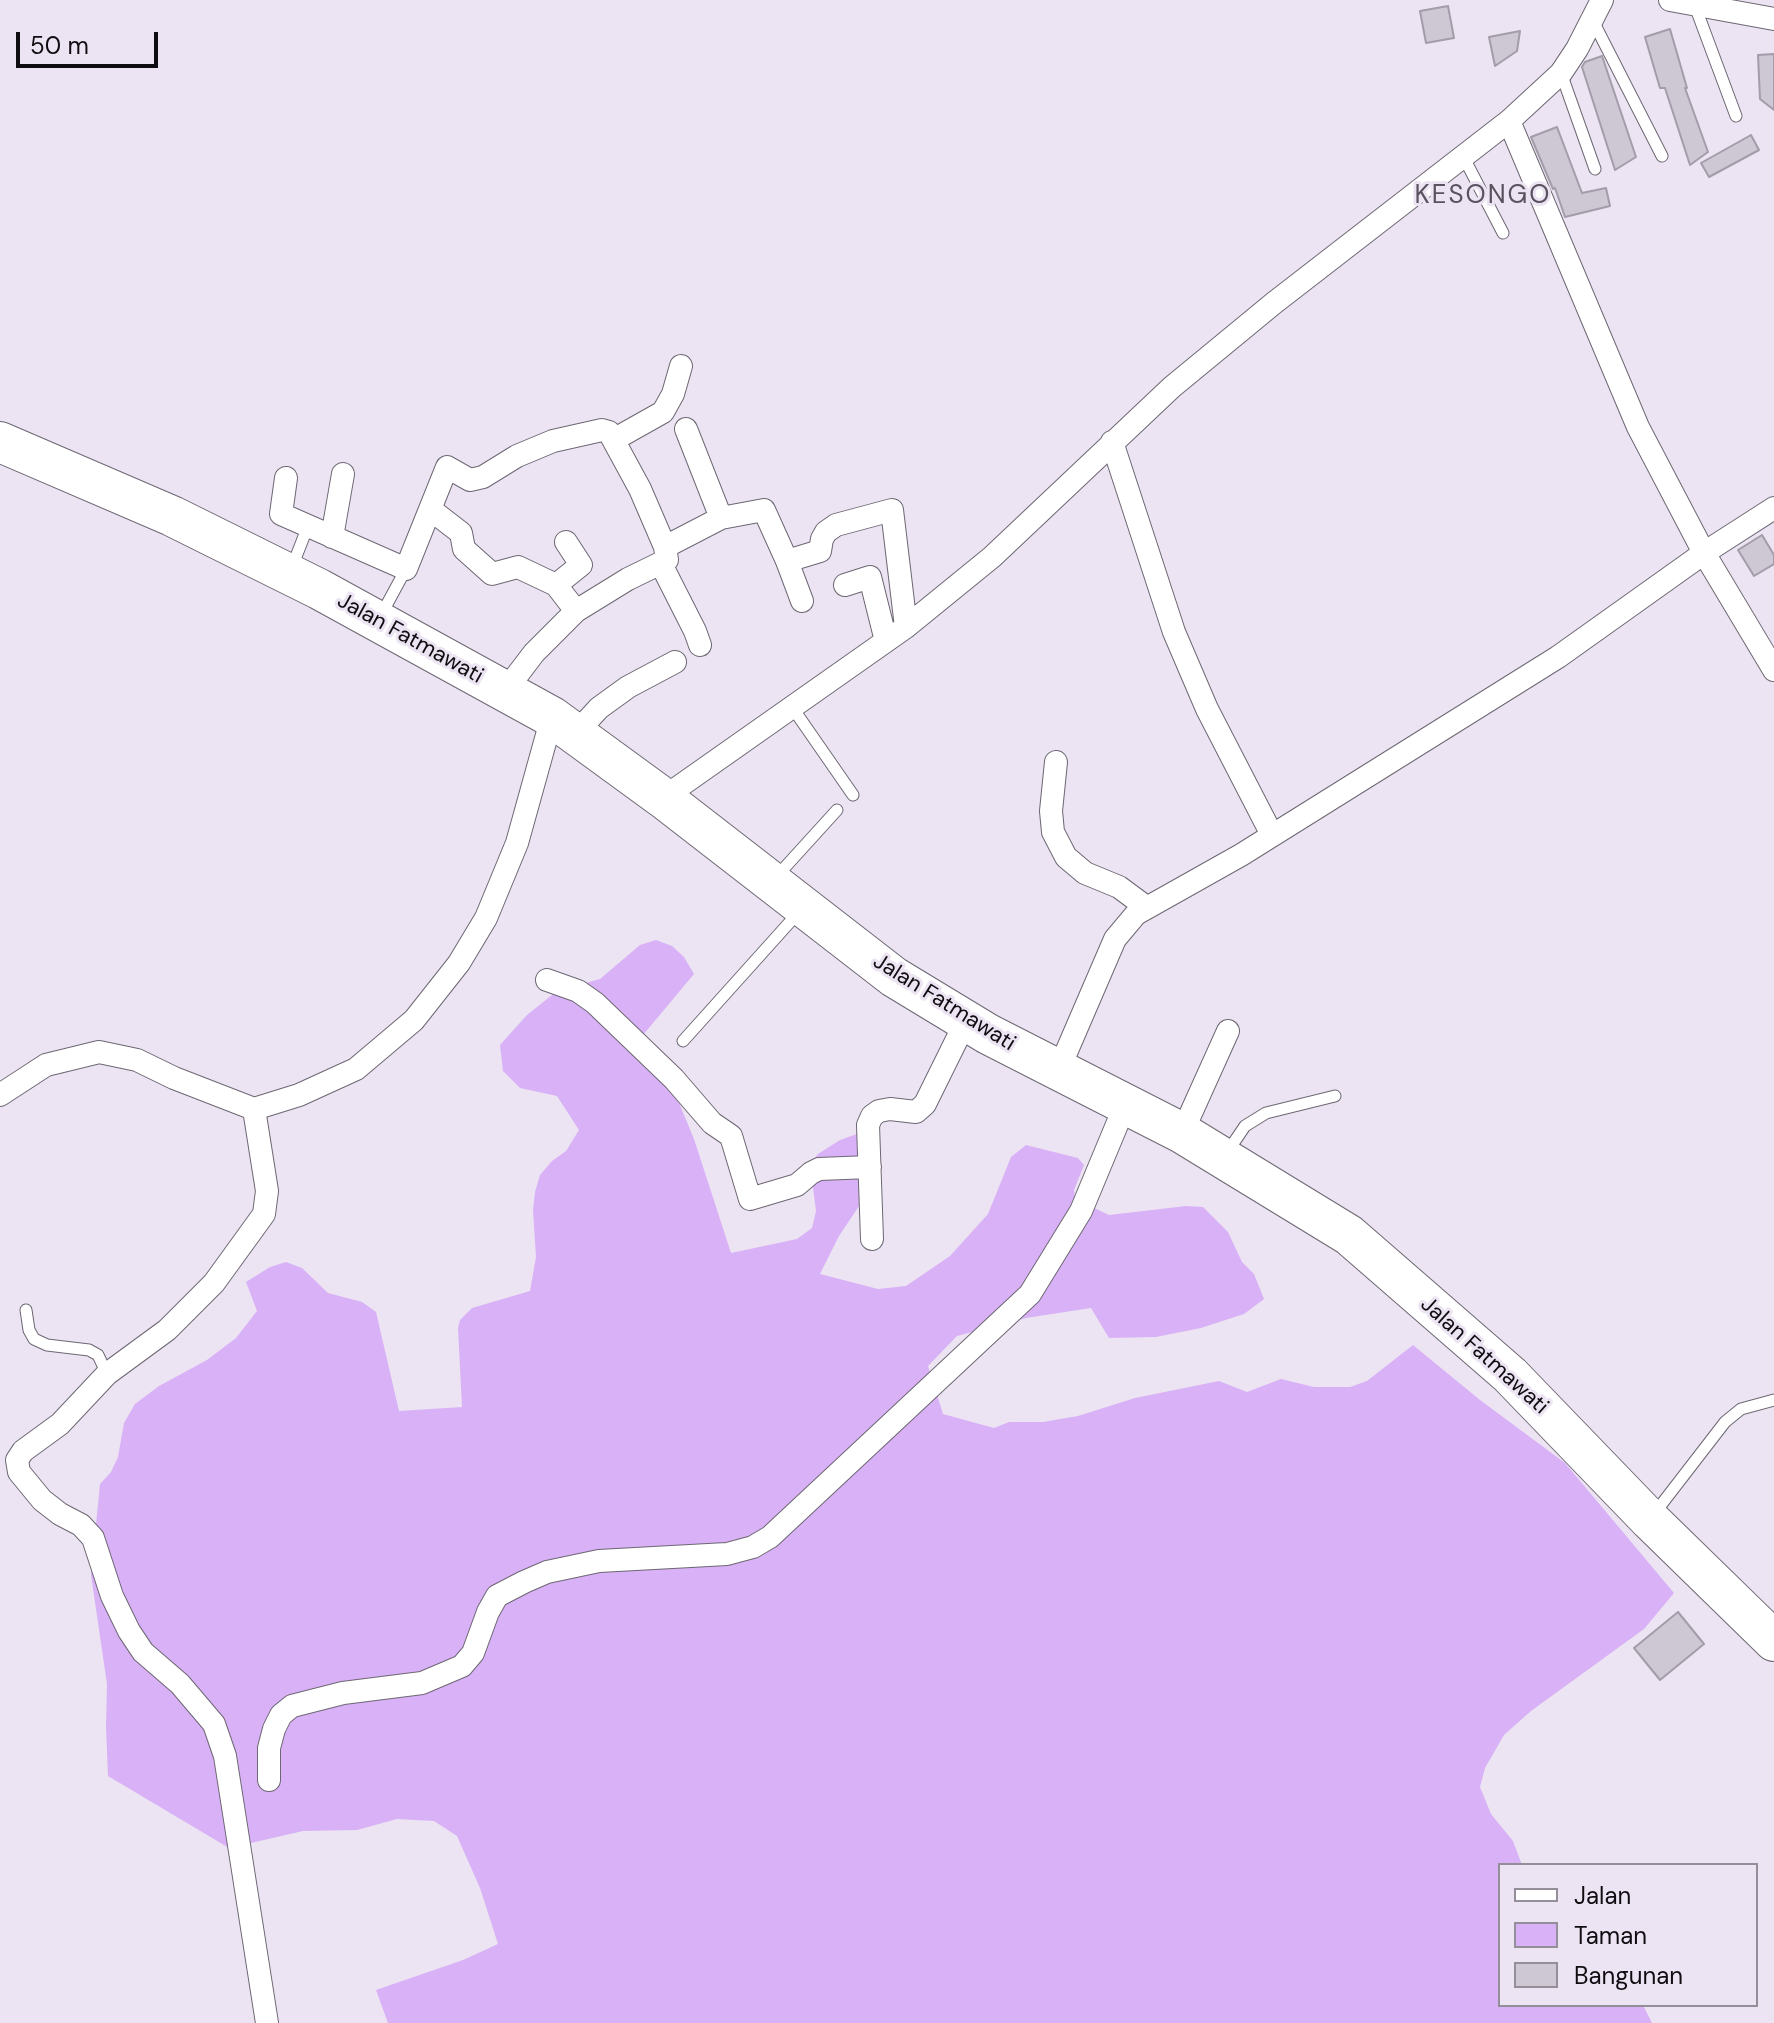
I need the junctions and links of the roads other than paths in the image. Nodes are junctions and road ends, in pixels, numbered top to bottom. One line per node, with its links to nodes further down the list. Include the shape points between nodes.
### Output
1 (1670, 0): 2 (street)
2 (1695, 6): 4 (street); 6 (lane)
3 (1598, 10): 5 (street); 9 (lane)
4 (1774, 19)
5 (1561, 73): 7 (street); 10 (lane)
6 (1736, 116)
7 (1509, 121): 8 (street); 25 (street, via 1638,427)
8 (1463, 156): 11 (lane); 16 (street, via 1274,303)
9 (1662, 156)
10 (1595, 169)
11 (1503, 233)
12 (681, 366): 14 (street, via 663,412)
13 (686, 429): 21 (street)
14 (615, 439): 20 (street, via 602,430 553,441 470,480 447,467); 26 (street)
15 (0, 442): 29 (highway, Jalan Fatmawati, via 172,516)
16 (1112, 442): 35 (street, via 992,557); 47 (street, via 1178,643)
17 (343, 474): 23 (street)
18 (286, 478): 22 (street, via 281,514)
19 (1774, 508): 25 (street)
20 (430, 509): 28 (street); 30 (street, via 461,533 464,549 492,574 518,567)
21 (721, 518): 26 (street); 27 (street, via 764,510)
22 (308, 526): 23 (street); 29 (lane)
23 (332, 537): 28 (street)
24 (566, 542): 30 (street, via 581,565)
25 (1704, 553): 39 (street); 47 (street, via 1558,657)
26 (663, 556): 33 (street); 37 (street)
27 (787, 561): 32 (street); 35 (street, via 820,551 826,532 836,525 892,510)
28 (406, 569): 34 (lane)
29 (289, 574): 34 (highway, Jalan Fatmawati)
30 (556, 585): 33 (street)
31 (845, 585): 36 (street, via 870,577)
32 (802, 601)
33 (576, 611): 40 (street)
34 (378, 621): 40 (highway, Jalan Fatmawati)
35 (906, 627): 36 (street)
36 (886, 641): 41 (street)
37 (700, 645)
38 (675, 662): 42 (street)
39 (1774, 670)
40 (505, 691): 42 (highway, Jalan Fatmawati)
41 (792, 707): 44 (lane); 45 (street)
42 (564, 725): 45 (highway, Jalan Fatmawati); 59 (street, via 486,918 414,1020 356,1069)
43 (1056, 762): 50 (street, via 1053,832 1066,857)
44 (853, 795)
45 (663, 798): 48 (highway, Jalan Fatmawati)
46 (837, 810): 48 (lane)
47 (1272, 835): 50 (street)
48 (771, 882): 49 (highway, Jalan Fatmawati)
49 (803, 907): 52 (highway, Jalan Fatmawati, via 894,977); 54 (lane)
50 (1146, 907): 55 (street, via 1115,939)
51 (547, 980): 62 (street, via 595,1003 731,1136 750,1199 797,1185 819,1169)
52 (966, 1021): 55 (highway, Jalan Fatmawati); 62 (street, via 925,1104 916,1112 890,1109 872,1116)
53 (1228, 1031): 60 (street)
54 (683, 1041)
55 (1059, 1069): 58 (highway, Jalan Fatmawati)
56 (0, 1095): 59 (street, via 46,1065 99,1052 137,1060)
57 (1335, 1096): 61 (lane, via 1266,1113 1245,1126)
58 (1126, 1103): 60 (highway, Jalan Fatmawati); 69 (street, via 1081,1211 1030,1294 770,1537 727,1554 599,1561 524,1582 497,1596 473,1653 462,1666 422,1683 292,1706 274,1729)
59 (254, 1109): 65 (street, via 267,1191 264,1214 214,1283 167,1330)
60 (1182, 1133): 61 (highway, Jalan Fatmawati)
61 (1223, 1158): 67 (highway, Jalan Fatmawati, via 1349,1235 1510,1375)
62 (870, 1167): 63 (street)
63 (872, 1239)
64 (26, 1310): 65 (lane, via 34,1339 89,1350 98,1355)
65 (107, 1374): 70 (street, via 60,1424 23,1451 17,1460 19,1472 42,1500 93,1538 129,1631 214,1724 225,1756)
66 (1774, 1400): 67 (lane, via 1741,1409 1725,1422)
67 (1650, 1520): 68 (highway, Jalan Fatmawati)
68 (1774, 1641)
69 (269, 1780)
70 (267, 2023)

